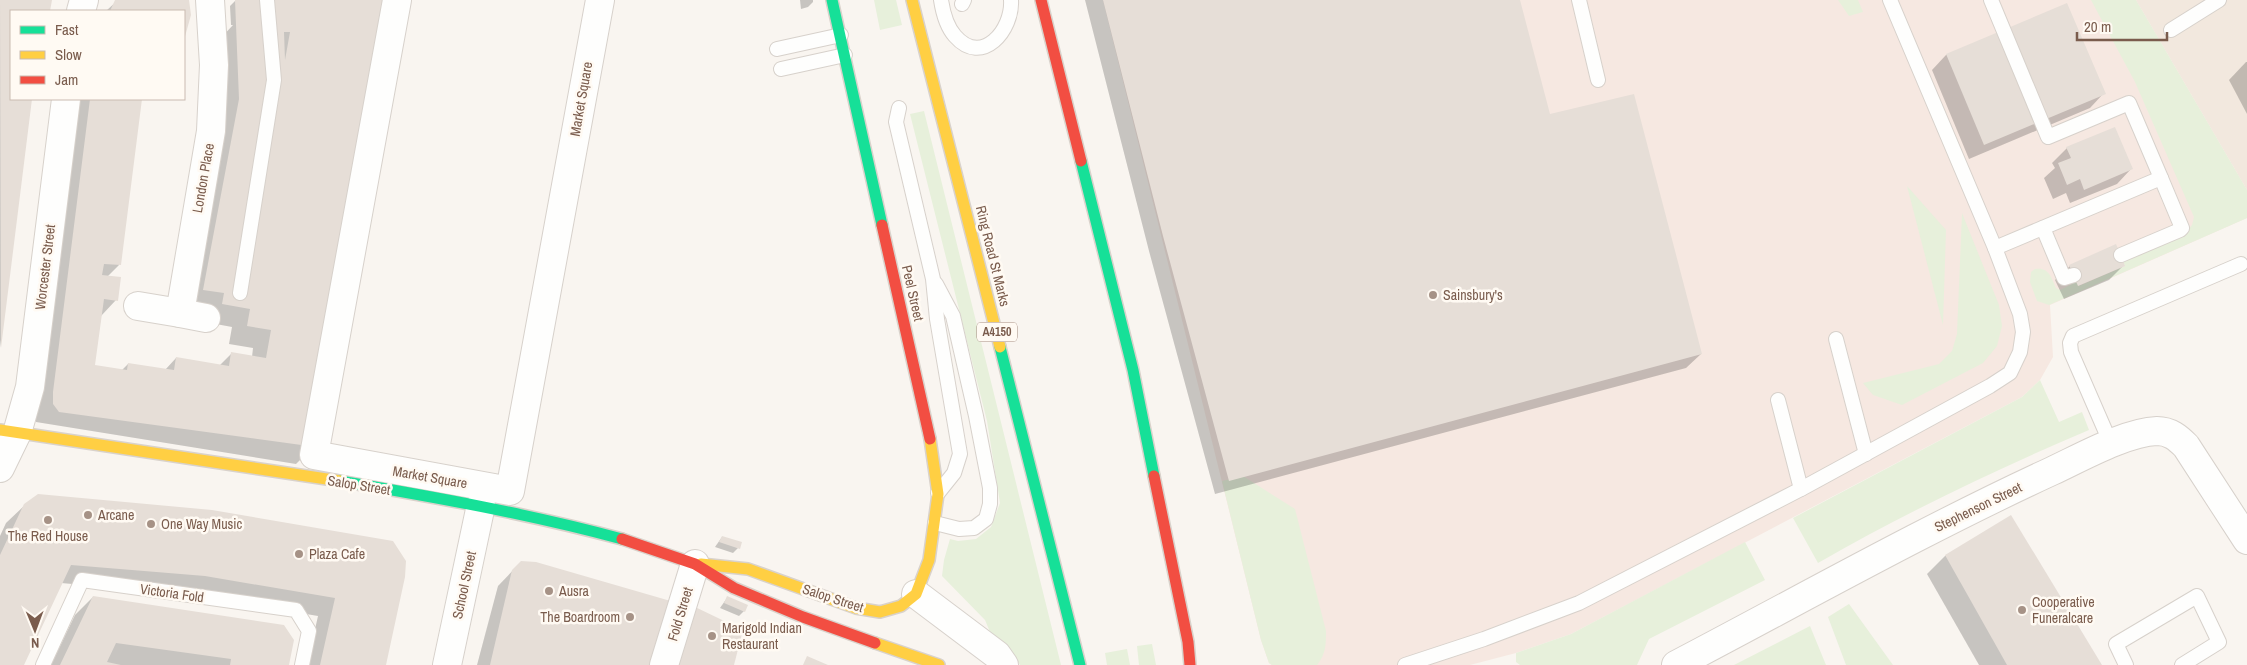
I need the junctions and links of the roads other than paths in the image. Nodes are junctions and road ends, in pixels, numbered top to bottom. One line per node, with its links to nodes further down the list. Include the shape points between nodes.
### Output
1 (210, 0): 31 (street, London Place, via 214,64 211,131)
2 (267, 0): 29 (lane, via 274,80)
3 (397, 0): 4 (street, Market Square, via 314,455 510,491)
4 (600, 0)
5 (832, 0): 15 (main road, Peel Street)
6 (912, 0): 53 (main road, Ring Road St Marks / A4150)
7 (941, 0): 8 (lane, via 948,25 956,37 976,47 996,40 1004,31 1010,19)
8 (1011, 0)
9 (1041, 0): 46 (main road, via 1133,370)
10 (1579, 0): 19 (lane)
11 (1890, 0): 24 (lane)
12 (1991, 0): 22 (lane, via 2048,137 2129,103)
13 (2219, 0): 14 (lane)
14 (2171, 30)
15 (841, 35): 16 (lane); 17 (main road, Peel Street)
16 (777, 49)
17 (845, 54): 18 (lane); 40 (main road, Peel Street, via 927,422)
18 (781, 69)
19 (1598, 80)
20 (66, 100): 35 (street, Worcester Street, via 30,387)
21 (898, 108): 28 (lane, via 896,122 900,147)
22 (2161, 178): 23 (lane); 25 (lane, via 2182,228)
23 (2044, 228): 24 (lane); 27 (lane, via 2064,278)
24 (1995, 248): 37 (lane, via 2020,314 2023,332 2020,352 2010,372)
25 (2121, 255)
26 (2241, 264): 36 (lane, via 2073,336 2071,352)
27 (2074, 275)
28 (933, 279): 40 (lane, via 960,454 954,473); 42 (lane, via 953,316 990,488 986,519 974,528 959,529)
29 (240, 293)
30 (138, 306): 31 (street)
31 (180, 313): 32 (street)
32 (206, 318)
33 (1836, 339): 37 (lane)
34 (1778, 400): 39 (lane)
35 (9, 432): 38 (street, Worcester Street); 41 (main road, Salop Street)
36 (2111, 444): 43 (street, Stephenson Street, via 2158,431 2176,435); 57 (street, Stephenson Street, via 1982,503)
37 (1866, 454): 39 (lane)
38 (0, 468)
39 (1801, 489): 56 (lane, via 1579,604)
40 (938, 494): 42 (main road, Peel Street)
41 (481, 505): 44 (main road, Salop Street, via 599,533); 49 (street, School Street)
42 (935, 523): 45 (main road, Peel Street, via 929,560)
43 (2247, 540)
44 (695, 564): 45 (main road, Salop Street, via 748,569 856,608 880,612 901,606); 50 (street, Fold Street); 51 (main road, Salop Street, via 734,588 803,618)
45 (916, 594): 52 (street, via 997,655)
46 (1188, 642): 54 (main road); 55 (main road)
47 (43, 665): 48 (lane, Victoria Fold, via 82,580 296,610 309,631)
48 (302, 665)
49 (447, 665)
50 (664, 665)
51 (939, 665)
52 (1004, 665)
53 (1080, 665)
54 (1190, 665)
55 (1197, 665)
56 (1405, 665)
57 (1676, 665)
58 (2126, 665): 59 (lane, via 2116,644 2197,596 2219,642)
59 (2182, 665)

